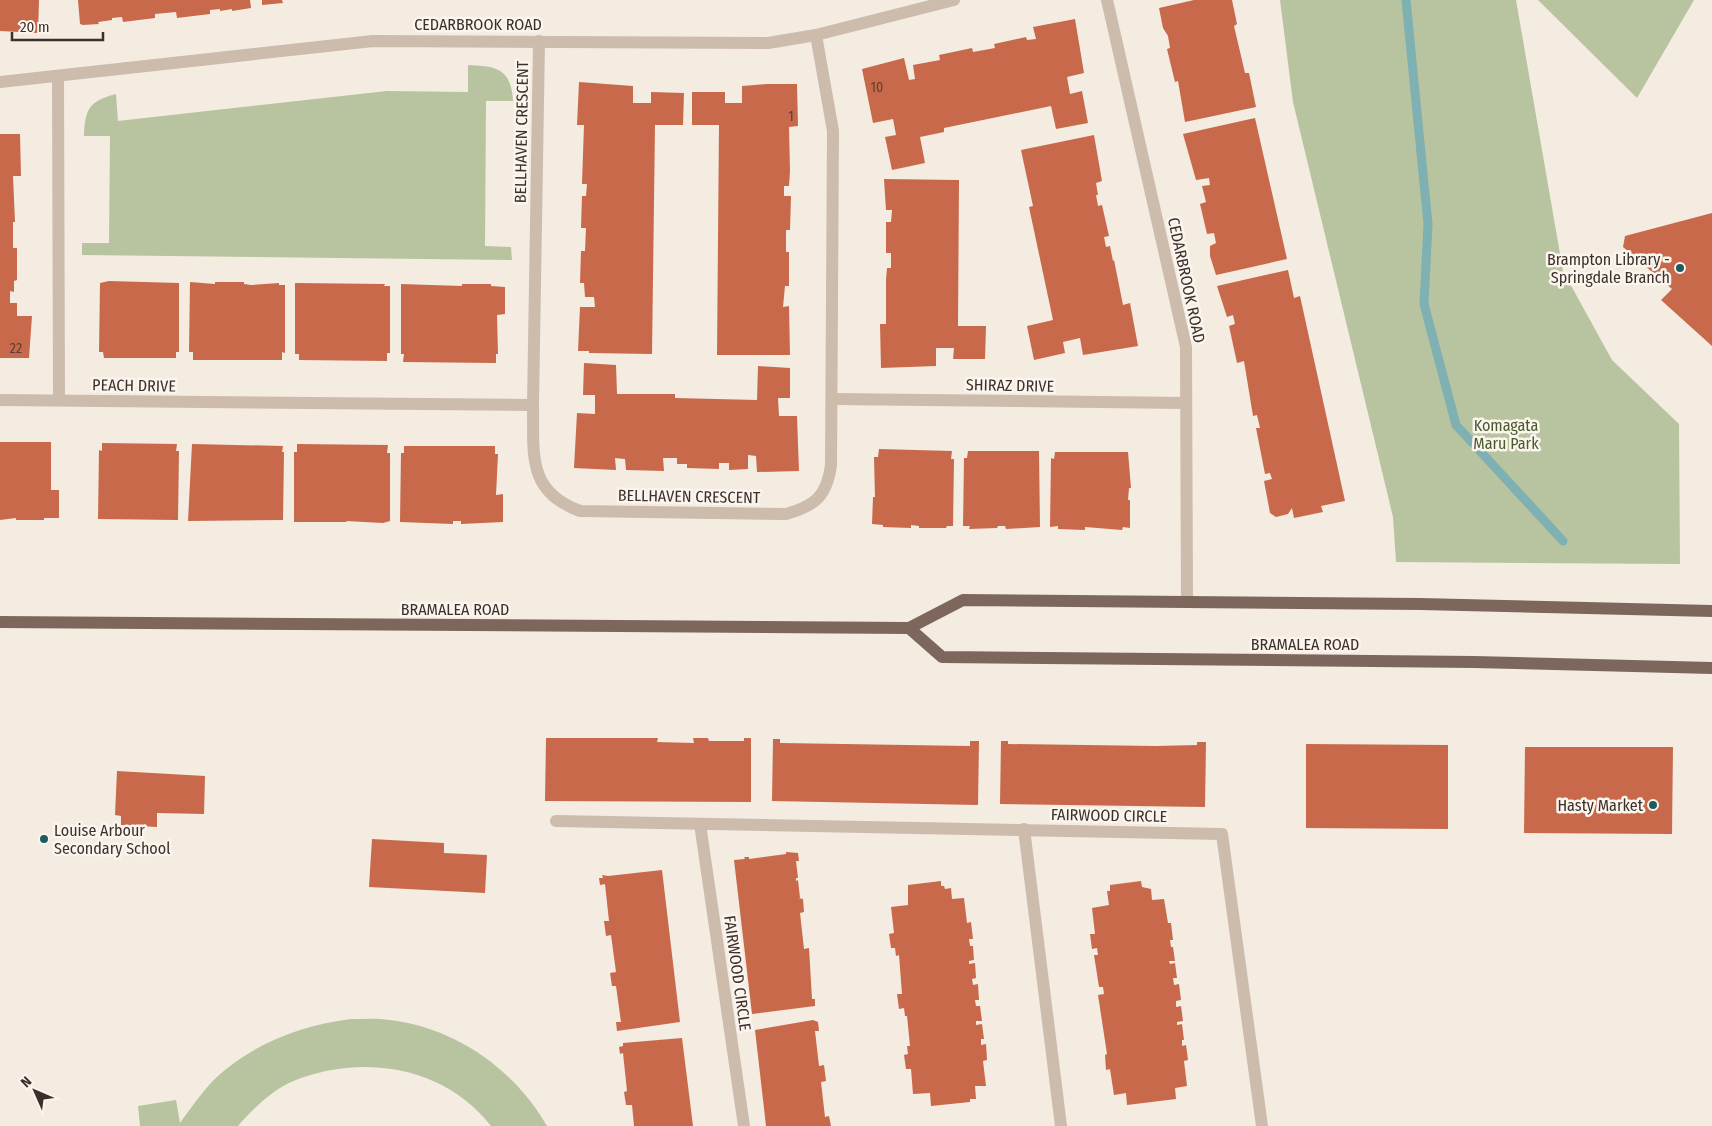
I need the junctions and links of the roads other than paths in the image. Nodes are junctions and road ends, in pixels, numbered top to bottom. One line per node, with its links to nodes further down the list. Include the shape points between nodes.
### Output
1 (954, 0): 3 (street, CEDARBROOK ROAD)
2 (1107, 0): 10 (street, CEDARBROOK ROAD, via 1186,347)
3 (816, 35): 4 (street, CEDARBROOK ROAD, via 768,43); 7 (street, BELLHAVEN CRESCENT, via 833,131)
4 (539, 41): 5 (street, CEDARBROOK ROAD, via 373,41); 11 (street, BELLHAVEN CRESCENT)
5 (58, 76): 6 (street, CEDARBROOK ROAD); 9 (street)
6 (0, 82)
7 (833, 399): 10 (street, SHIRAZ DRIVE); 11 (street, BELLHAVEN CRESCENT, via 829,480 815,502 803,510 786,514 580,511 563,505 538,479 534,461)
8 (0, 400): 9 (street, PEACH DRIVE)
9 (59, 400): 11 (street, PEACH DRIVE)
10 (1186, 403): 12 (street, CEDARBROOK ROAD)
11 (533, 405)
12 (1187, 602): 13 (main road, BRAMALEA ROAD); 15 (main road, BRAMALEA ROAD, via 963,600)
13 (1712, 611)
14 (0, 622): 15 (main road, BRAMALEA ROAD)
15 (909, 628): 16 (main road, BRAMALEA ROAD, via 942,657 1474,662)
16 (1712, 668)
17 (556, 821): 18 (street, FAIRWOOD CIRCLE)
18 (700, 824): 19 (street, FAIRWOOD CIRCLE); 20 (street, FAIRWOOD CIRCLE)
19 (1024, 829): 21 (street); 22 (street, FAIRWOOD CIRCLE, via 1222,834)
20 (744, 1126)
21 (1061, 1126)
22 (1262, 1126)

